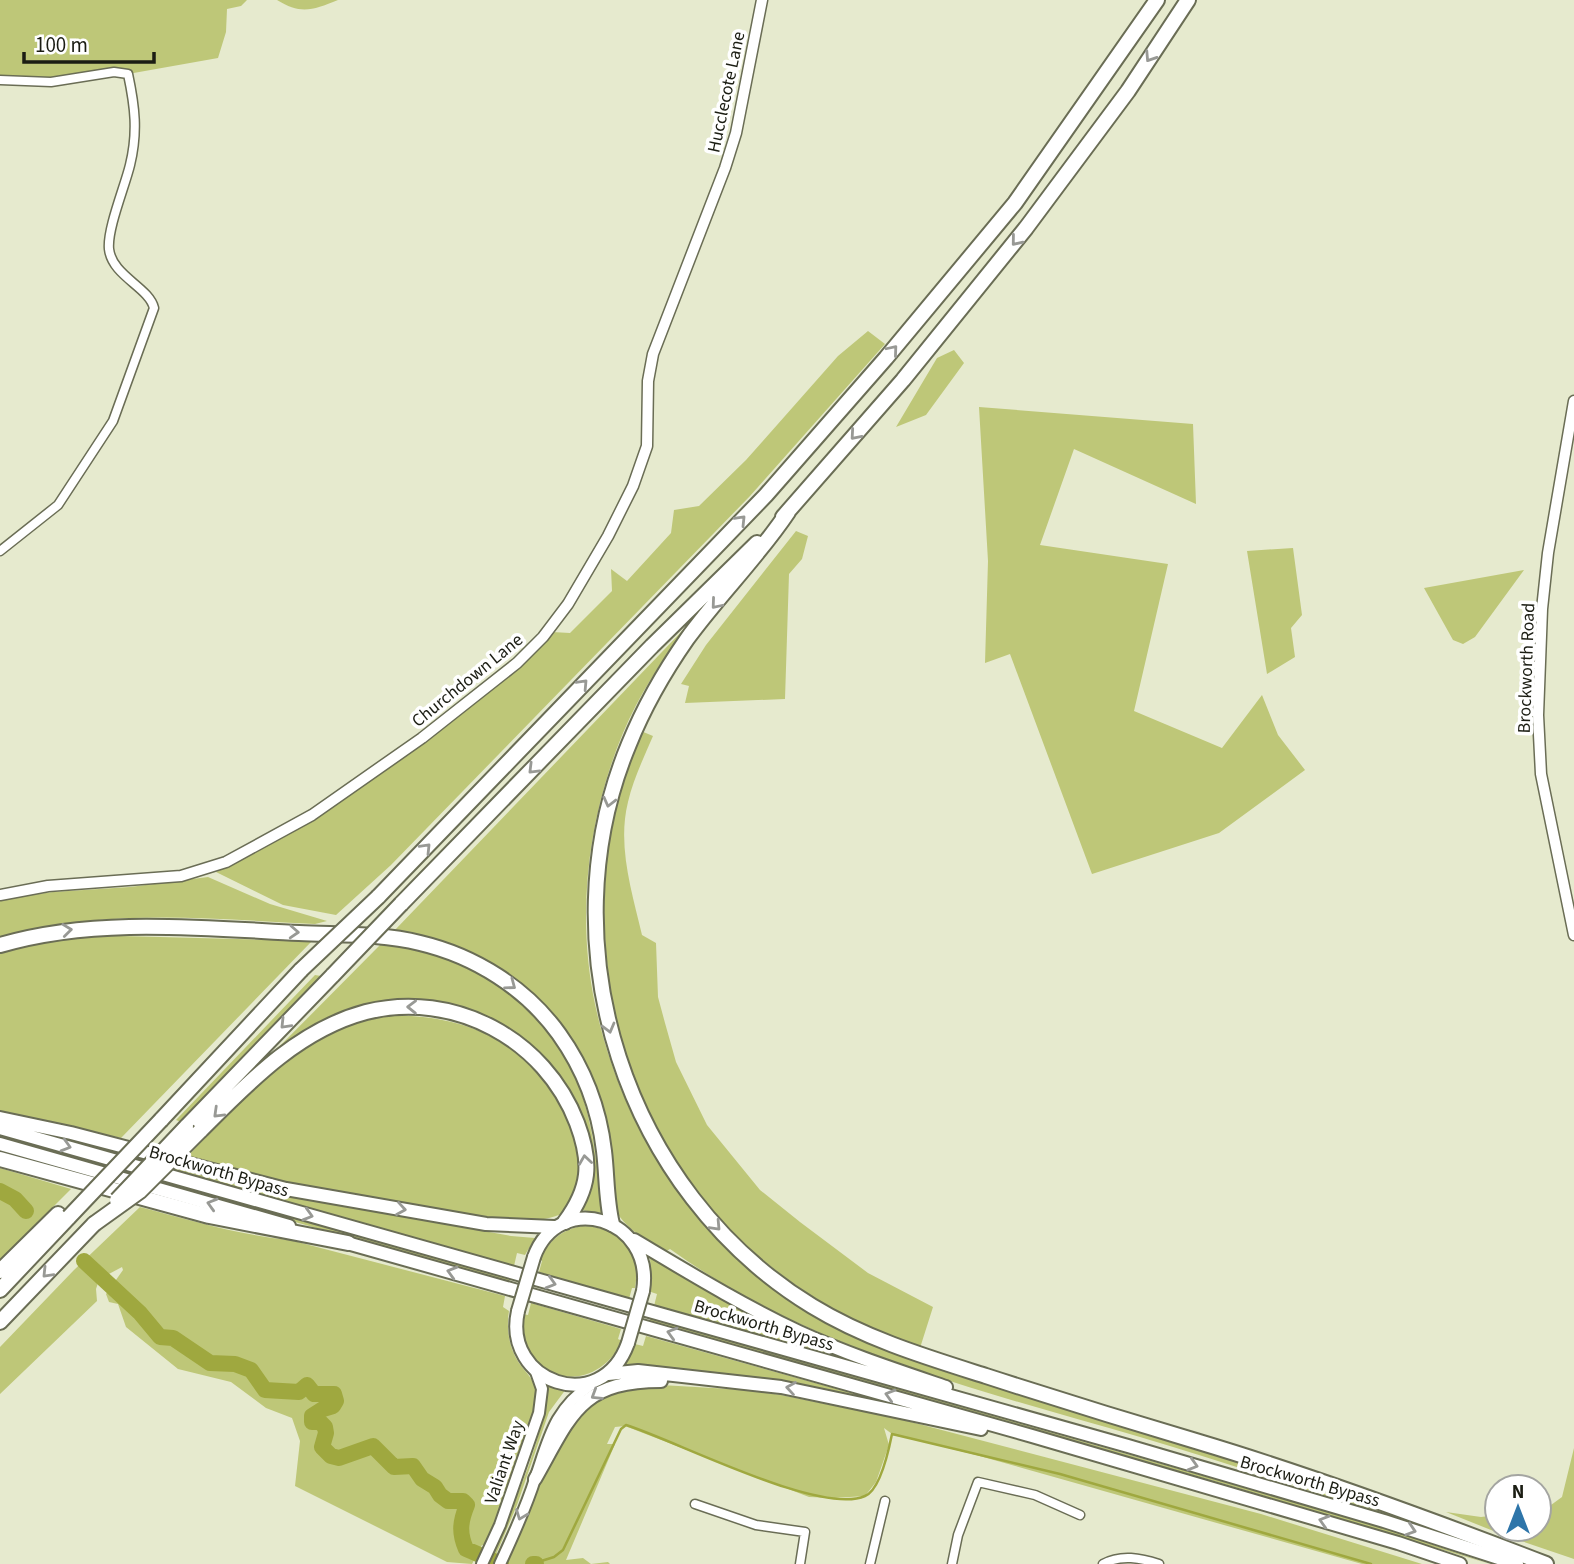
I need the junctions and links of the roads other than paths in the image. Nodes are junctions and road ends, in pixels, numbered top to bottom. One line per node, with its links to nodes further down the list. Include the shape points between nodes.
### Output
1 (762, 0): 5 (street, Hucclecote Lane, via 736,133)
2 (1157, 0): 17 (highway, one-way to 2, bridge, via 766,495 1015,203)
3 (1188, 0): 7 (highway, one-way to 7, via 1128,91 1026,228)
4 (0, 80): 8 (street, via 51,82 128,74 136,112 132,150 109,250 126,278 148,296 154,308 113,421 58,505)
5 (718, 189): 9 (street, Churchdown Lane, via 653,354 647,446 633,486 568,604 517,663 422,738 312,815 226,862 155,880 48,886)
6 (1574, 401): 10 (street, Brockworth Road, via 1545,575 1538,715 1541,775)
7 (788, 512): 14 (highway, one-way to 14, bridge, via 332,975); 44 (highway, one-way to 44, via 689,636 660,681 624,756 602,834 595,922 605,1010 627,1085 678,1178 719,1228 777,1281 808,1304 872,1337 1288,1470)
8 (0, 551)
9 (0, 895)
10 (1574, 934)
11 (0, 944): 18 (highway, one-way to 18, via 61,930 120,926 281,932 390,937 476,963 542,1013 580,1068 599,1120)
12 (0, 1118): 19 (highway, one-way to 19, via 286,1189 486,1224)
13 (0, 1128): 29 (highway, Brockworth Bypass, one-way to 29)
14 (193, 1129): 19 (highway, one-way to 14, via 580,1200 587,1169 582,1138 566,1100 545,1068 515,1041 447,1011 421,1007 378,1010 324,1029 270,1064); 24 (highway, one-way to 24, bridge)
15 (0, 1144): 21 (highway, Brockworth Bypass, one-way to 15)
16 (0, 1159): 21 (highway, via 209,1216)
17 (64, 1215): 22 (highway); 23 (highway)
18 (612, 1224): 19 (highway, via 590,1219); 20 (highway)
19 (559, 1225): 25 (highway, bridge, via 544,1237 534,1257 518,1311 518,1342)
20 (634, 1240): 26 (highway, bridge, via 643,1264 643,1291 628,1343 619,1364); 29 (highway, via 752,1308 834,1347)
21 (348, 1243): 30 (highway, Brockworth Bypass, one-way to 21)
22 (0, 1271)
23 (0, 1290)
24 (0, 1322)
25 (535, 1369): 28 (highway, via 558,1382); 35 (main road, Valiant Way, via 541,1404 519,1474)
26 (608, 1374): 27 (highway, via 638,1371); 28 (highway)
27 (710, 1379): 30 (highway, one-way to 27, via 816,1393); 31 (highway, one-way to 31, via 623,1383 606,1389 574,1412)
28 (592, 1384): 31 (main road, Valiant Way, via 576,1395 556,1420)
29 (1128, 1446): 43 (highway, Brockworth Bypass, one-way to 43)
30 (1121, 1463): 42 (highway, Brockworth Bypass, one-way to 30)
31 (536, 1479): 36 (main road, Valiant Way, one-way to 36)
32 (885, 1501): 38 (street)
33 (695, 1504): 37 (street, via 756,1525 805,1532)
34 (1080, 1515): 39 (street, via 1035,1496 978,1482)
35 (482, 1564)
36 (500, 1564)
37 (800, 1564)
38 (870, 1564)
39 (952, 1564)
40 (1103, 1564): 41 (street, via 1124,1558)
41 (1159, 1564)
42 (1460, 1564)
43 (1517, 1564)
44 (1546, 1564)

